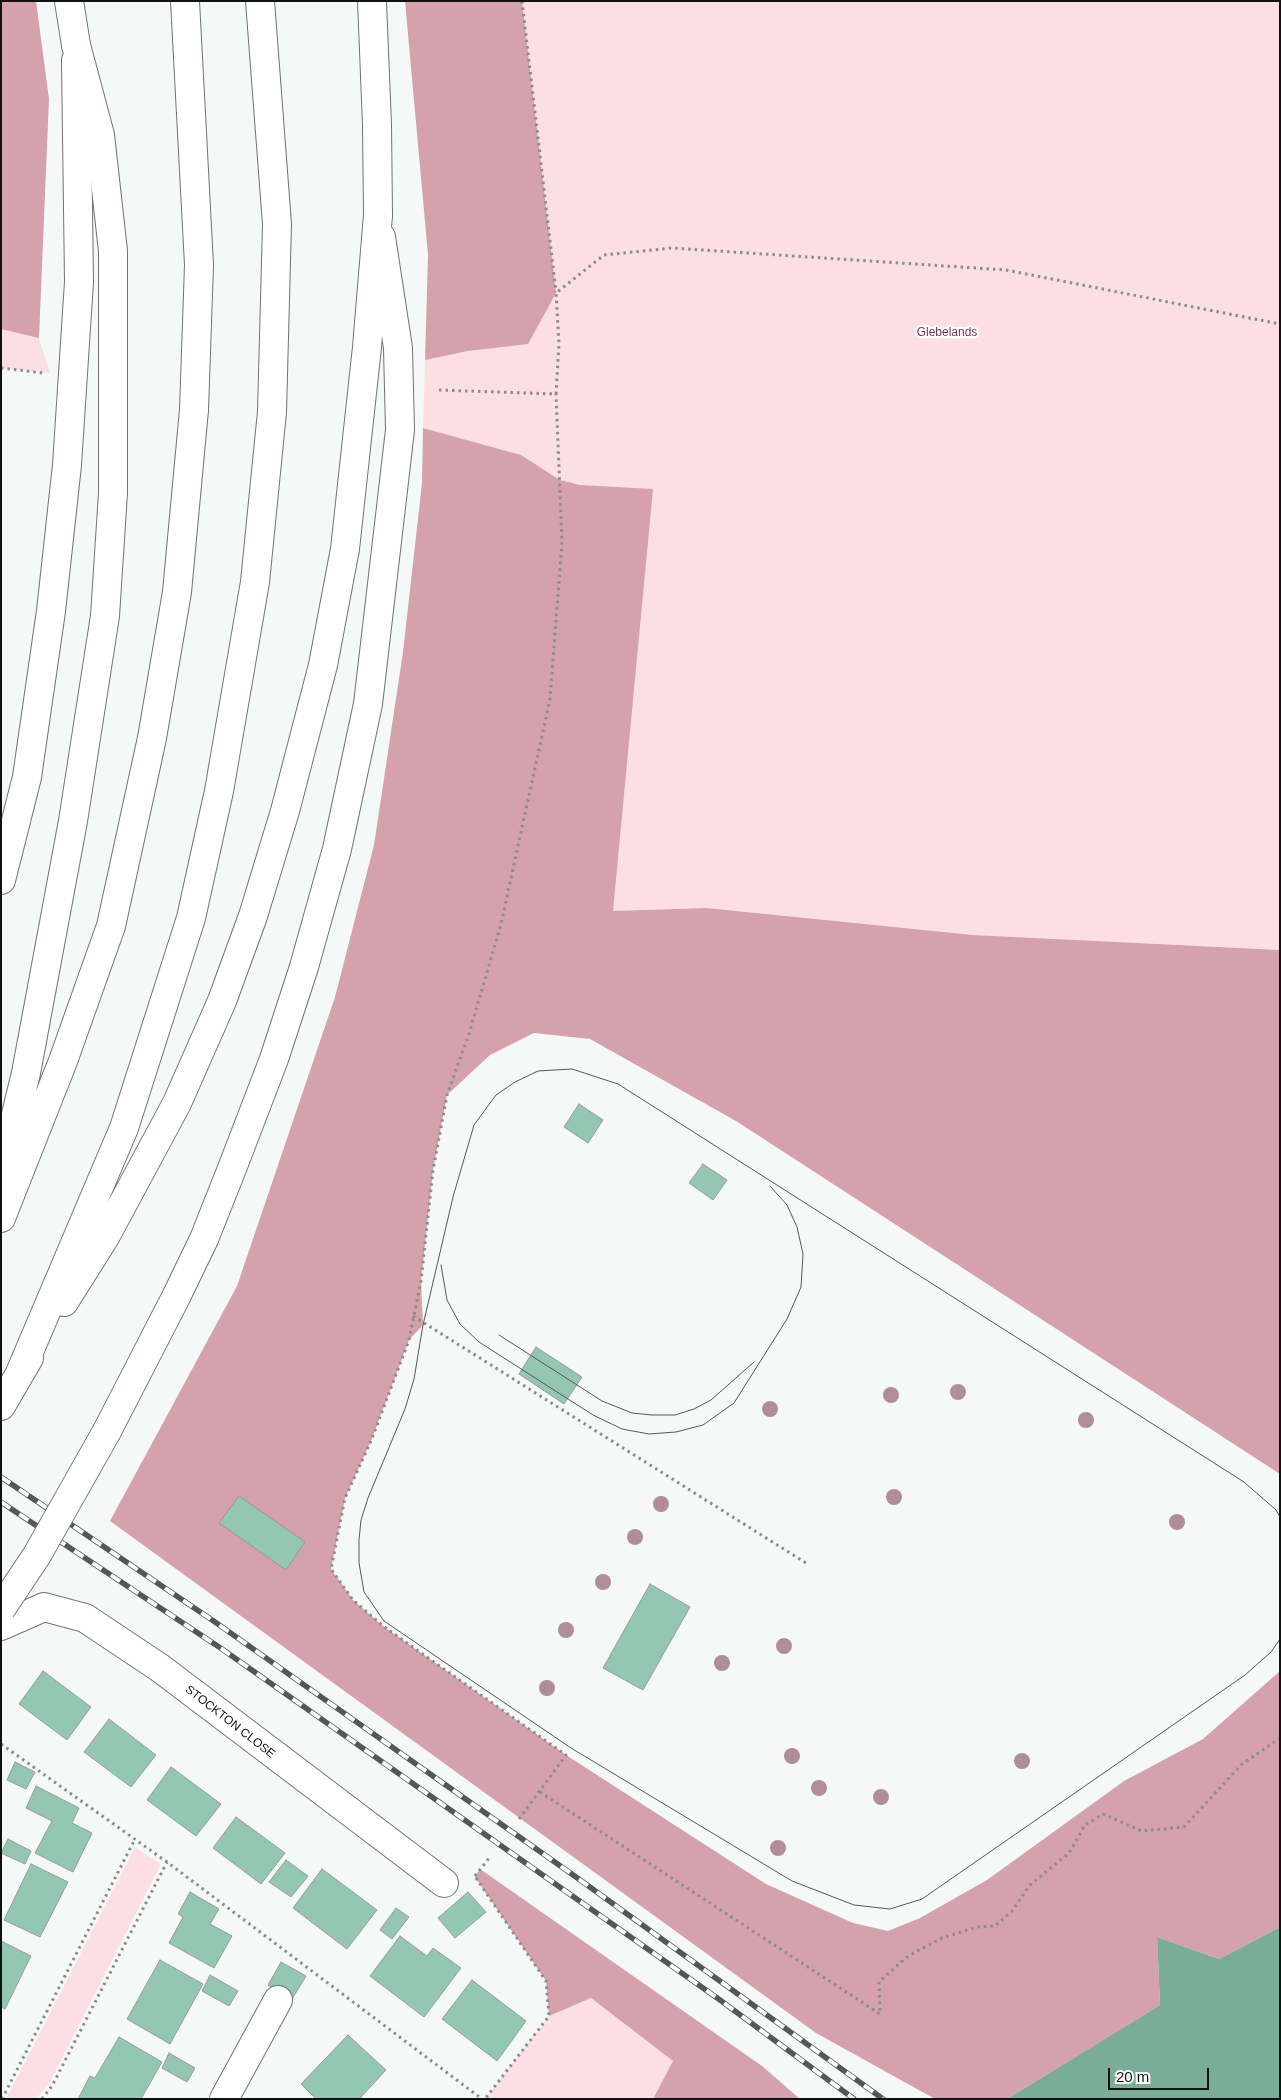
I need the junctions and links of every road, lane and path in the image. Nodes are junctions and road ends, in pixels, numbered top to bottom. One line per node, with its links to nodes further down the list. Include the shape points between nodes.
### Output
1 (69, 1): 6 (main road)
2 (185, 1): 16 (main road, via 199,265 194,410 177,592 152,738 111,926 63,1061)
3 (260, 1): 18 (main road, via 277,224 272,412 255,582 219,791 191,918 124,1128)
4 (372, 1): 7 (main road)
5 (522, 1): 8 (path)
6 (76, 45): 14 (main road, via 79,282 68,465 27,777); 15 (main road, via 100,135 113,251 113,493 105,616 73,821 26,1074)
7 (378, 215): 18 (main road, via 345,549 323,665 258,899 222,1001 177,1102 105,1237); 21 (main road, bridge, via 398,348 400,430 368,704 337,849 274,1059 204,1239 107,1431 37,1556)
8 (556, 293): 9 (path, via 604,255 672,248 1006,270); 13 (path, via 559,344)
9 (1280, 324)
10 (1, 368): 11 (path)
11 (50, 374)
12 (440, 390): 13 (path)
13 (556, 394): 17 (path, via 562,542 550,699 501,924 447,1096 433,1170 421,1281)
14 (1, 880)
15 (1, 1176)
16 (1, 1218)
17 (412, 1316): 20 (path); 25 (path, via 409,1340 390,1392 345,1498 331,1569 352,1600 383,1626 566,1755)
18 (20, 1373): 19 (main road)
19 (1, 1406)
20 (806, 1563)
21 (1, 1609)
22 (1, 1626): 31 (main road, STOCKTON CLOSE, via 44,1607 85,1618 160,1668)
23 (1280, 1738): 25 (path, via 1241,1765 1184,1827 1142,1831 1103,1814 1084,1825 1069,1853 1030,1886 1012,1911 994,1926 977,1927 942,1938 908,1956 878,1982 880,2014)
24 (1, 1744): 27 (path)
25 (540, 1792): 26 (path)
26 (519, 1819)
27 (135, 1839): 29 (path); 33 (path)
28 (490, 1857): 30 (path)
29 (167, 1862): 34 (path, via 52,2086); 36 (path)
30 (475, 1876): 31 (path); 36 (path, via 546,1981 549,2016)
31 (444, 1882)
32 (278, 2000): 35 (main road)
33 (2, 2099)
34 (42, 2099)
35 (224, 2099)
36 (483, 2099)

